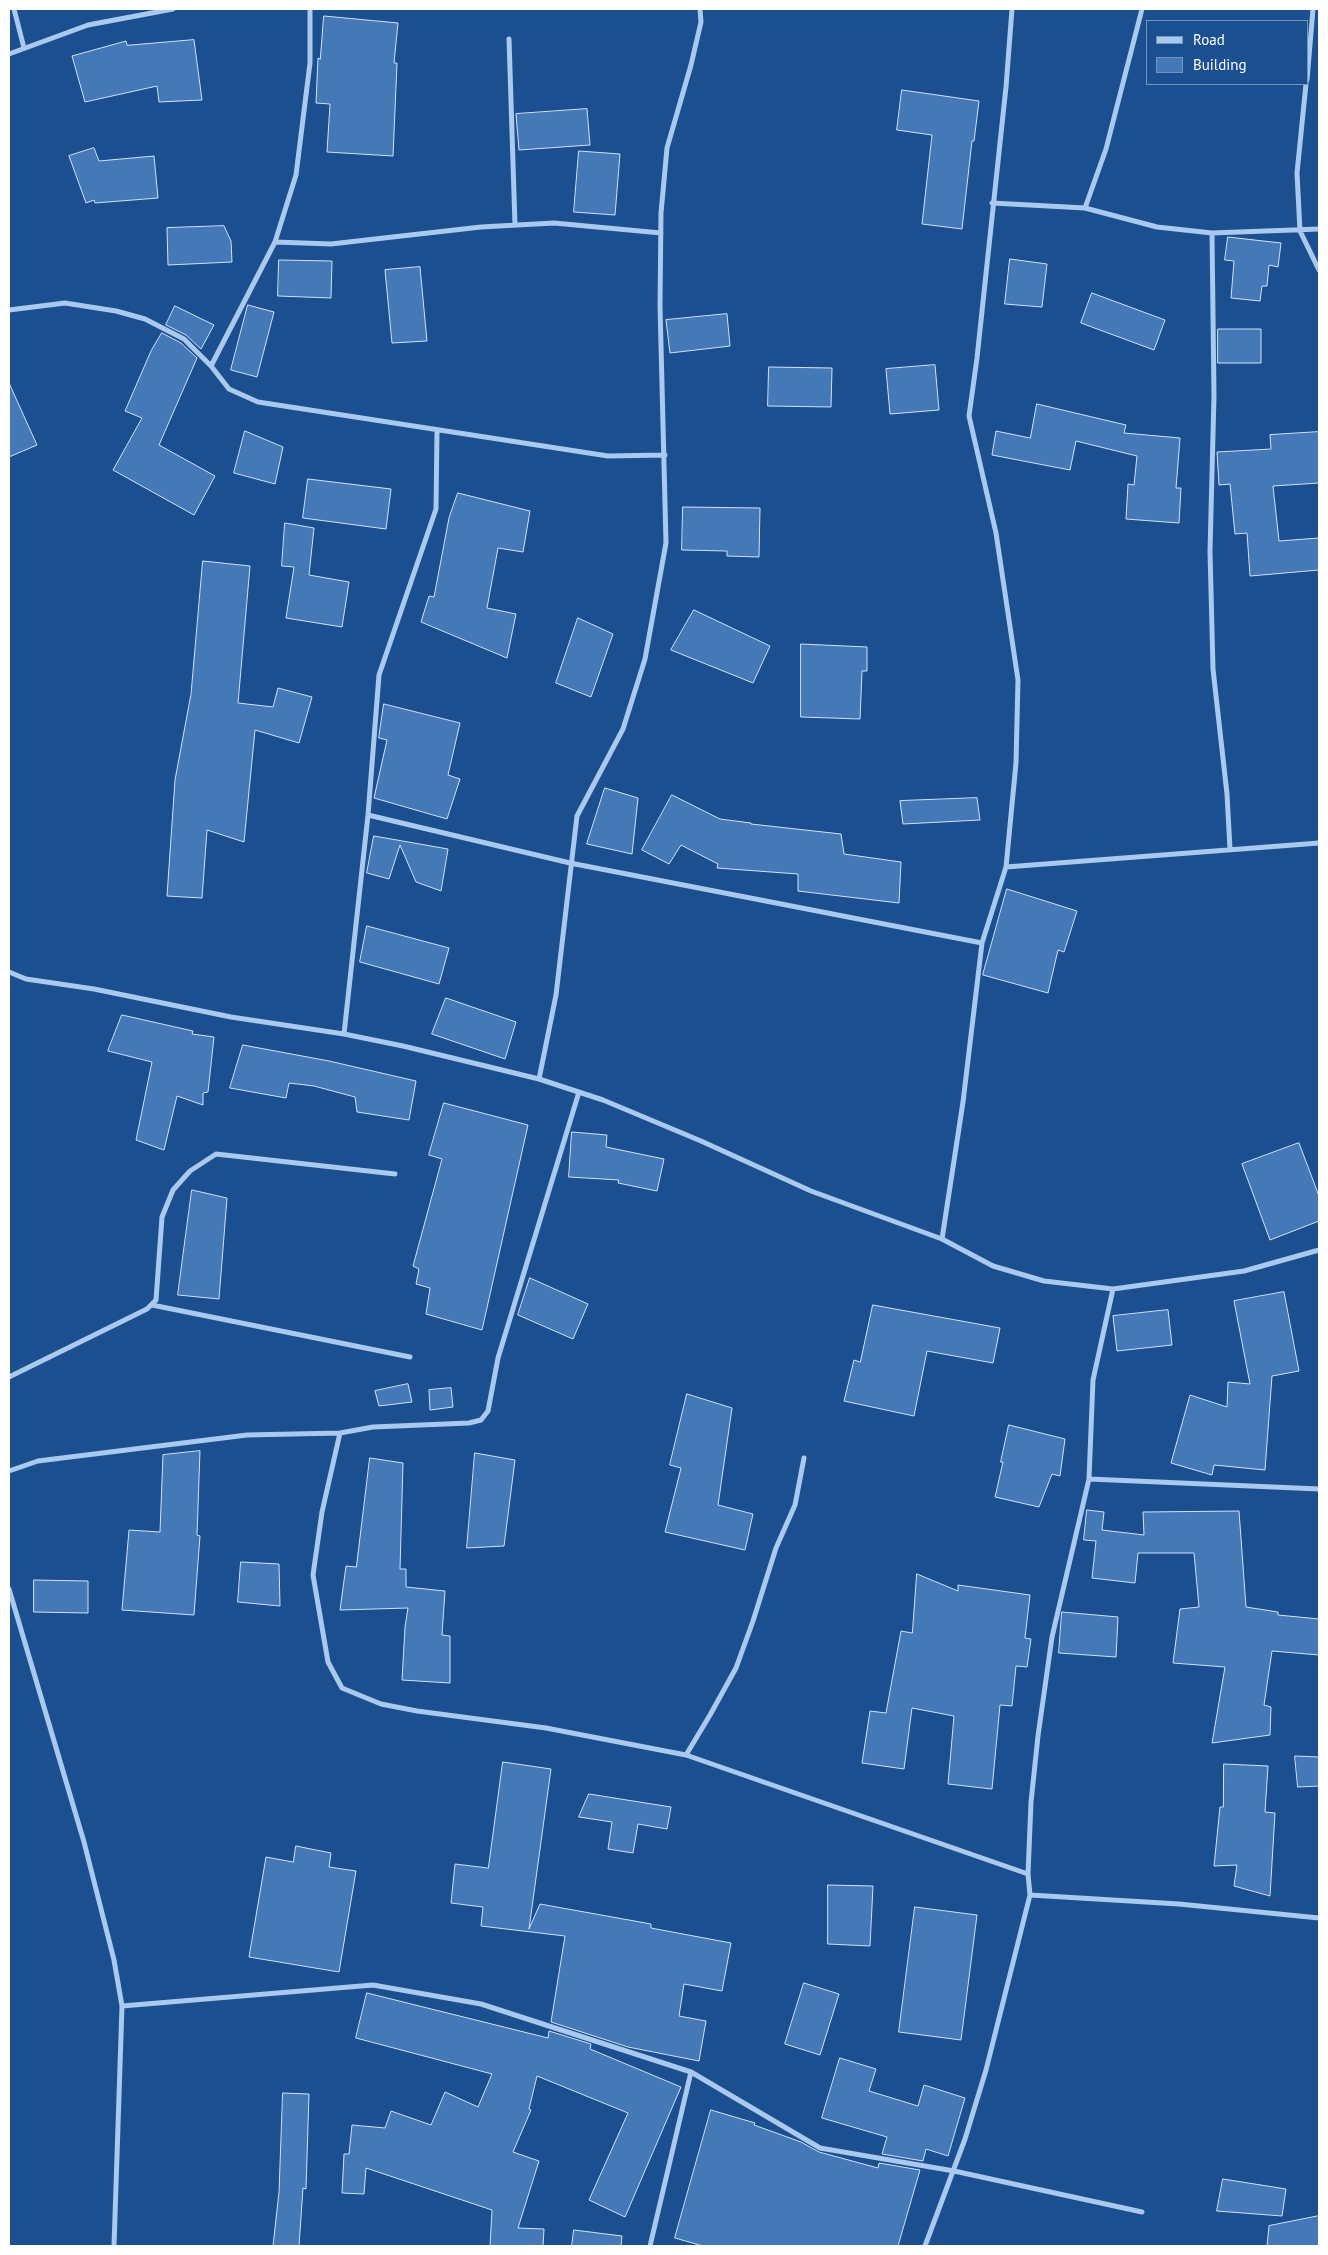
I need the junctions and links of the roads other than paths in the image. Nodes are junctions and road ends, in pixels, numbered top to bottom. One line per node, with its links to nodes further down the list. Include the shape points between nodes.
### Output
1 (14, 9): 9 (street)
2 (173, 9): 9 (street, via 88,25)
3 (310, 9): 20 (street, via 310,63 296,175)
4 (700, 9): 18 (street, via 701,22 691,66 667,148)
5 (1012, 9): 13 (street)
6 (1142, 9): 14 (street, via 1106,149)
7 (1313, 9): 11 (street)
8 (510, 38): 15 (street)
9 (24, 48): 10 (street)
10 (9, 54)
11 (1308, 70)
12 (1307, 85): 17 (street, via 1297,173)
13 (992, 203): 14 (street); 30 (street, via 969,416 996,533 1018,680 1016,763)
14 (1085, 208): 19 (street, via 1158,227)
15 (515, 226): 18 (street, via 554,223); 20 (street, via 331,244)
16 (1319, 228): 17 (street)
17 (1300, 230): 19 (street); 21 (street)
18 (661, 233): 25 (street)
19 (1212, 233): 28 (street, via 1212,669)
20 (275, 242): 23 (street)
21 (1319, 270)
22 (9, 310): 23 (street, via 65,303 145,319 184,339)
23 (211, 366): 24 (street, via 229,389 258,402)
24 (437, 431): 25 (street, via 608,456); 26 (street, via 436,509 379,675)
25 (665, 455): 29 (street, via 666,543 644,659 623,729 577,816)
26 (368, 816): 29 (street); 33 (street)
27 (1319, 843): 28 (street)
28 (1230, 849): 30 (street)
29 (570, 863): 31 (street); 34 (street, via 556,995)
30 (1006, 867): 31 (street)
31 (982, 943): 37 (street, via 963,1102)
32 (9, 972): 33 (street, via 26,979 94,989 231,1017)
33 (344, 1034): 34 (street)
34 (538, 1079): 35 (street)
35 (579, 1092): 37 (street, via 701,1141 811,1191); 43 (street, via 498,1358 488,1411 482,1420 373,1427)
36 (396, 1174): 40 (street, via 216,1154 190,1170 173,1190 162,1217 156,1300)
37 (942, 1238): 39 (street, via 993,1266 1044,1281)
38 (1319, 1250): 39 (street, via 1244,1272)
39 (1113, 1289): 46 (street, via 1093,1380)
40 (152, 1305): 41 (street); 42 (street)
41 (410, 1357)
42 (9, 1377)
43 (340, 1434): 45 (street, via 246,1435 38,1461); 49 (street, via 322,1512 313,1575 328,1662 342,1688 381,1704 546,1728)
44 (804, 1458): 49 (street, via 795,1505 776,1548 736,1668)
45 (9, 1471)
46 (1089, 1479): 47 (street); 50 (street, via 1052,1638 1031,1802)
47 (1319, 1489)
48 (9, 1589): 53 (street, via 84,1842 114,1960)
49 (686, 1755): 50 (street)
50 (1028, 1874): 51 (street)
51 (1030, 1895): 52 (street, via 1179,1904); 55 (street, via 986,2070)
52 (1319, 1918)
53 (122, 2006): 54 (street, via 373,1985 481,2004); 57 (street)
54 (691, 2072): 55 (street, via 820,2148); 58 (street)
55 (954, 2171): 56 (street); 59 (street)
56 (1142, 2212)
57 (114, 2246)
58 (650, 2246)
59 (926, 2246)

